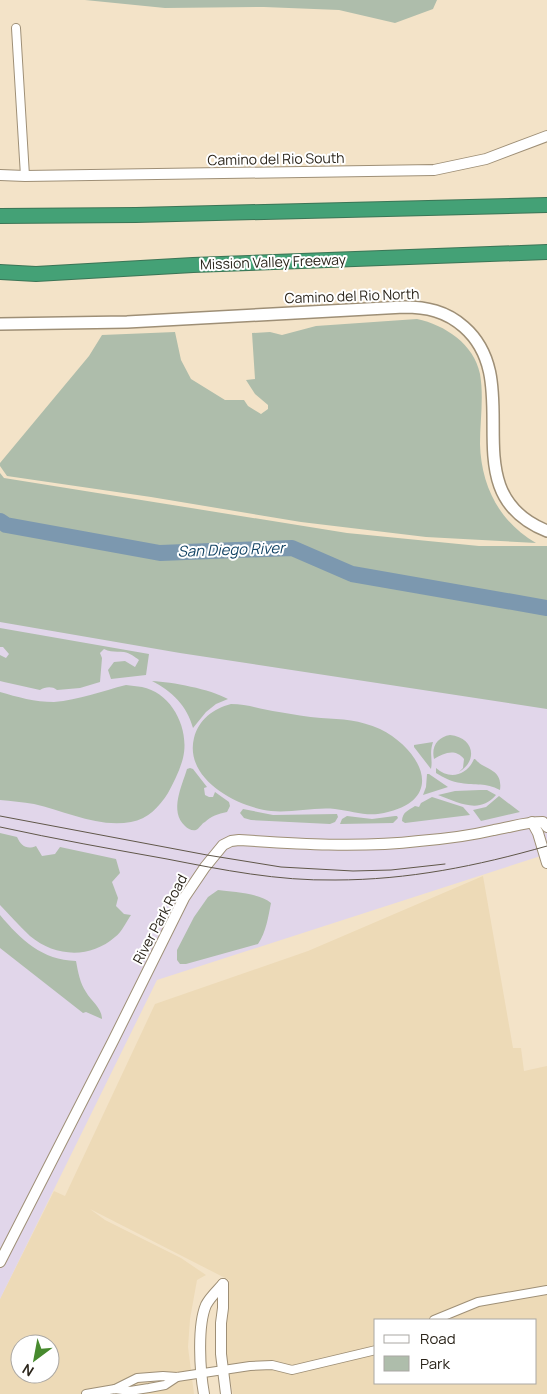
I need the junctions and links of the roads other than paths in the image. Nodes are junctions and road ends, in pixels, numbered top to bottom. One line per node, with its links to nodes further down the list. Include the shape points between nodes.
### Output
1 (16, 28): 4 (street)
2 (547, 136): 4 (street, Camino del Rio South, via 486,159 434,170)
3 (0, 175): 4 (street, Camino del Rio South)
4 (25, 176)
5 (547, 206): 6 (highway)
6 (0, 216)
7 (547, 252): 8 (highway, Mission Valley Freeway, via 36,274)
8 (0, 272)
9 (0, 324): 10 (main road, Camino del Rio North, via 127,322 404,307 440,312 469,331 486,356 492,386 496,476 503,493 520,516)
10 (547, 531)
11 (532, 822): 12 (street, via 543,822); 13 (street); 14 (street, River Park Road, via 460,836 380,844 311,845 239,840 223,845 184,898)
12 (547, 827)
13 (547, 862)
14 (0, 1262)
15 (547, 1290): 16 (street, via 478,1302)
16 (436, 1319)
17 (374, 1350): 18 (street, via 292,1370 272,1365)
18 (223, 1369): 19 (street); 19 (street, via 221,1323 224,1284 207,1304 200,1353); 22 (street)
19 (201, 1372): 20 (street, via 177,1377 137,1378 116,1389); 21 (street)
20 (86, 1394)
21 (204, 1394)
22 (226, 1394)

